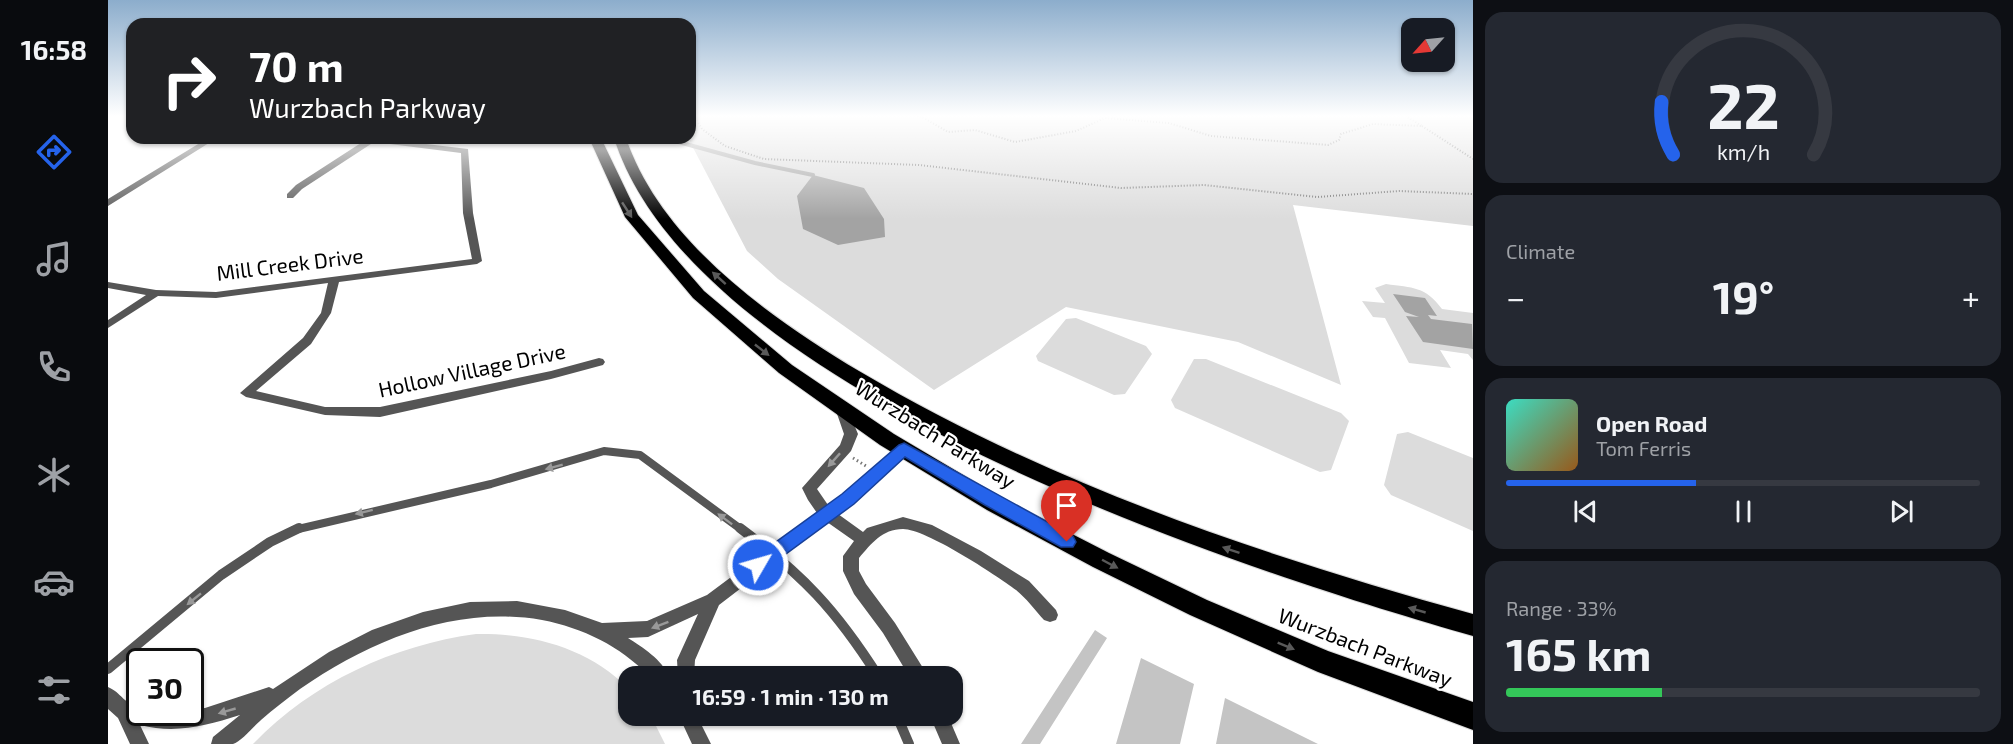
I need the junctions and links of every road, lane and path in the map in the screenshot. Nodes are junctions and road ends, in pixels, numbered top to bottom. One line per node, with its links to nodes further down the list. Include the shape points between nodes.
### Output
1 (194, 150): 11 (street)
2 (357, 150): 10 (street)
3 (454, 150): 12 (street, Mill Creek Drive, via 465,151 468,213 477,261)
4 (600, 150): 17 (highway, Wurzbach Parkway, one-way to 17, via 615,190 665,261 730,324)
5 (625, 150): 26 (highway, Wurzbach Parkway, one-way to 5, via 1316,579 1083,492 931,420 866,384 777,325 714,274 656,209)
6 (734, 150): 9 (path, via 764,159 919,165 1121,188 1204,185 1317,197 1399,191)
7 (1459, 150): 8 (path)
8 (1473, 159)
9 (1473, 194)
10 (290, 196)
11 (108, 203)
12 (335, 278): 14 (street, Mill Creek Drive, via 242,294); 16 (street, Hollow Village Drive, via 326,313 307,341 246,393 325,411 380,411)
13 (108, 285): 14 (street, Mill Creek Drive)
14 (156, 293): 15 (street)
15 (108, 326)
16 (599, 362)
17 (841, 408): 18 (highway, Wurzbach Parkway); 21 (street, one-way to 21, via 851,434 846,447 809,488)
18 (904, 449): 21 (street); 36 (highway, Wurzbach Parkway, one-way to 36, via 991,501 1125,572 1281,644)
19 (852, 457): 20 (path)
20 (868, 467)
21 (828, 514): 22 (street); 23 (street)
22 (864, 540): 25 (street, via 872,532 903,523 927,529 1023,586); 31 (street, via 851,556 851,571)
23 (777, 550): 24 (street); 30 (lane, via 849,630); 32 (lane, one-way to 32, via 640,455 604,451 491,484 295,529 277,537 219,578)
24 (713, 600): 27 (street, one-way to 27, via 648,629); 29 (street)
25 (1050, 615)
26 (1473, 625)
27 (601, 631): 28 (street); 33 (street, via 531,610 452,614 368,640)
28 (649, 666)
29 (686, 666)
30 (872, 666)
31 (913, 666)
32 (108, 669)
33 (282, 691): 35 (street, one-way to 35, via 205,717 160,721); 41 (street)
34 (108, 696): 35 (street)
35 (123, 712): 40 (street)
36 (1473, 716)
37 (693, 726): 42 (street)
38 (901, 726): 43 (lane)
39 (943, 726): 44 (street)
40 (140, 744)
41 (220, 744)
42 (702, 744)
43 (909, 744)
44 (951, 744)

